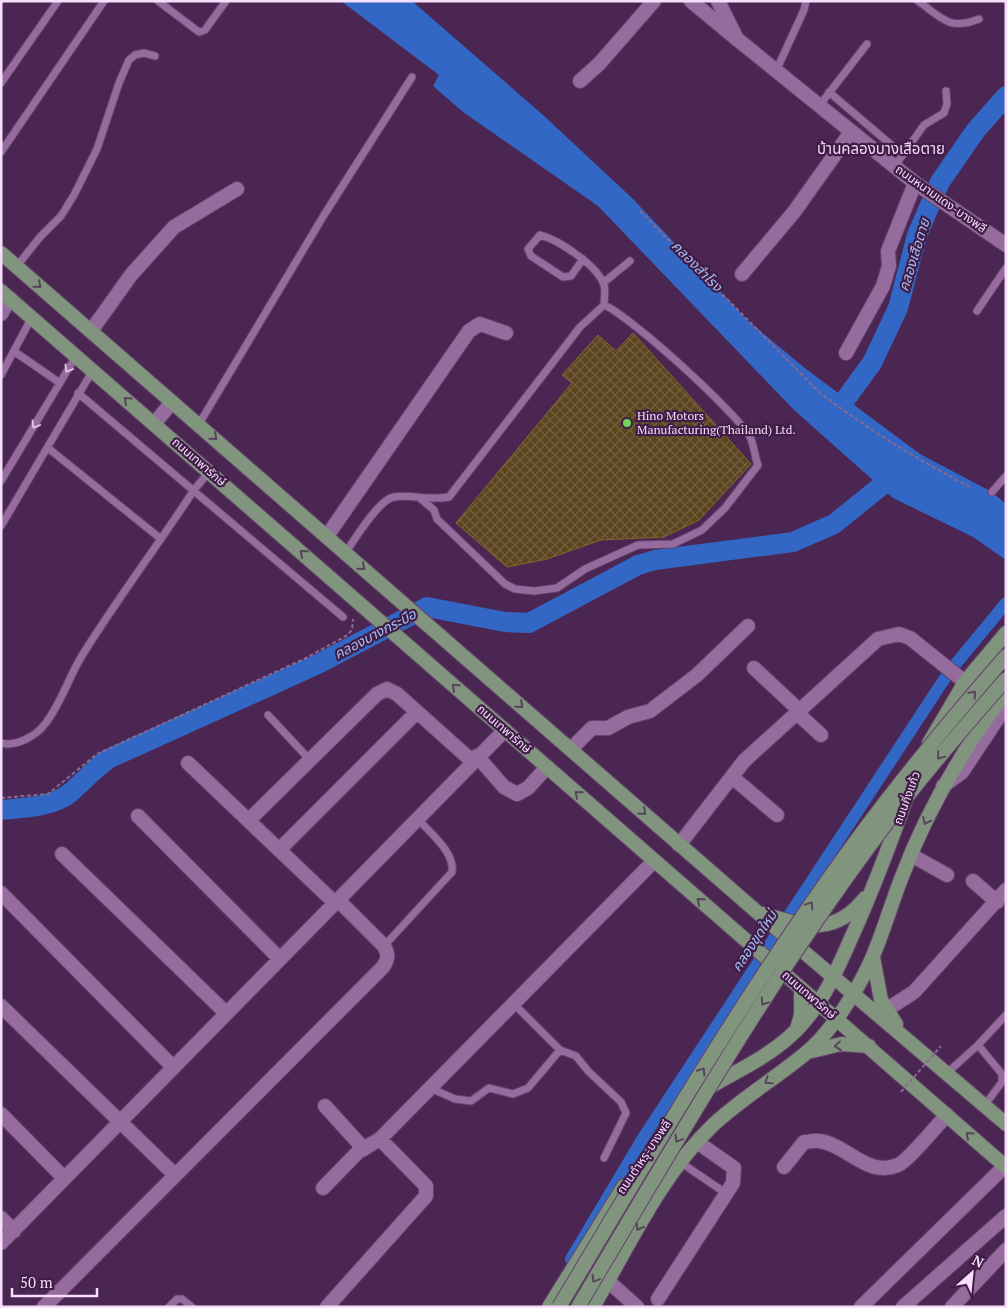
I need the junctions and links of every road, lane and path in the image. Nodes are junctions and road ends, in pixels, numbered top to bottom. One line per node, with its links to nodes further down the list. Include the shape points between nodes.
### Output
1 (58, 1): 17 (lane)
2 (104, 1): 22 (lane)
3 (158, 1): 4 (lane, via 199,32 205,30)
4 (226, 1)
5 (654, 1): 16 (street)
6 (690, 1): 11 (street, ถนนหนามแดง-บางพลี)
7 (718, 1): 11 (street, ถนนหนามแดง-บางพลี)
8 (806, 1): 14 (lane)
9 (918, 1): 10 (lane, via 953,24)
10 (979, 19)
11 (737, 39): 14 (street, ถนนหนามแดง-บางพลี)
12 (867, 44): 19 (lane)
13 (155, 56): 32 (lane, via 144,53 129,60 118,83 97,149 74,195)
14 (776, 71): 20 (street, ถนนหนามแดง-บางพลี)
15 (412, 77): 52 (lane, via 324,215)
16 (580, 81)
17 (1, 83)
18 (946, 91): 23 (lane, via 944,113 924,125)
19 (829, 92): 20 (lane); 23 (lane)
20 (819, 106): 21 (street, ถนนหนามแดง-บางพลี)
21 (851, 132): 24 (street, ถนนหนามแดง-บางพลี); 34 (street, via 794,212)
22 (1, 152)
23 (903, 154): 24 (lane)
24 (894, 167): 25 (street, ถนนหนามแดง-บางพลี)
25 (919, 186): 28 (street, ถนนหนามแดง-บางพลี); 44 (street, via 888,251 889,266 883,286)
26 (236, 189): 41 (street, via 174,227 131,275)
27 (640, 211): 57 (path, via 819,392 920,461)
28 (1006, 245)
29 (1, 253): 32 (main road)
30 (583, 259): 30 (lane, via 571,276 562,277 531,256 528,249 540,235); 35 (lane)
31 (630, 261): 35 (lane)
32 (17, 266): 41 (main road, one-way to 41)
33 (1006, 268): 38 (lane)
34 (742, 274)
35 (604, 283): 37 (lane)
36 (6, 295): 39 (street); 40 (main road, ถนนเทพารักษ์)
37 (604, 305): 60 (lane, via 580,327 449,497); 60 (lane, via 619,314 714,396 750,438 758,465 725,508 702,530 673,544 638,545 585,569 557,588 534,591 514,589 505,584 437,519 434,510)
38 (977, 311)
39 (1, 314)
40 (32, 317): 43 (lane); 45 (main road, ถนนเทพารักษ์)
41 (91, 331): 50 (main road)
42 (506, 333): 62 (street, via 480,324 470,331)
43 (15, 352): 47 (lane); 48 (lane)
44 (846, 352)
45 (76, 355): 46 (main road, ถนนเทพารักษ์); 48 (lane, one-way to 48)
46 (94, 370): 49 (lane); 51 (main road, ถนนเทพารักษ์, one-way to 46)
47 (1, 375)
48 (60, 383): 56 (lane, one-way to 56)
49 (78, 393): 53 (lane); 58 (lane)
50 (172, 402): 51 (street); 52 (main road)
51 (154, 424): 54 (main road, ถนนเทพารักษ์)
52 (199, 424): 62 (main road, one-way to 62)
53 (48, 448): 61 (lane); 63 (lane)
54 (209, 472): 58 (lane); 78 (main road, ถนนเทพารักษ์, one-way to 54)
55 (1006, 476): 59 (lane)
56 (1, 481)
57 (972, 488)
58 (194, 490): 63 (lane); 65 (lane)
59 (992, 492)
60 (421, 498): 64 (lane, via 392,496 382,503)
61 (1, 526)
62 (327, 536): 64 (main road)
63 (161, 539): 80 (lane, via 83,654 45,724 20,741 7,745)
64 (346, 552): 81 (main road, one-way to 81)
65 (343, 617)
66 (352, 618): 87 (path, via 354,625 346,636 306,658 98,754 48,794)
67 (748, 626): 81 (street, via 697,675 650,711 628,717 608,728 592,728)
68 (1006, 632): 71 (main road, ถนนกิ่งแก้ว)
69 (1006, 656): 158 (main road, one-way to 69, bridge, via 727,1030 830,876 963,705)
70 (754, 668): 76 (street)
71 (962, 678): 76 (street, via 910,638 899,634 878,639); 99 (main road, ถนนกิ่งแก้ว, via 915,774)
72 (1006, 679): 159 (main road, one-way to 159, bridge, via 906,798 809,934 704,1096)
73 (1006, 692): 74 (main road, ถนนกิ่งแก้ว)
74 (1001, 705): 95 (main road, ถนนกิ่งแก้ว, one-way to 95, via 968,744 943,786)
75 (417, 712): 82 (street); 83 (street, via 387,689 377,694); 93 (street)
76 (798, 712): 79 (street); 86 (street)
77 (268, 716): 83 (lane)
78 (505, 730): 82 (street); 85 (main road, ถนนเทพารักษ์)
79 (821, 735)
80 (1, 743)
81 (571, 749): 92 (main road, one-way to 92)
82 (474, 759): 85 (street, via 504,787 517,794 528,788); 90 (street)
83 (310, 760): 91 (street)
84 (188, 763): 91 (street)
85 (547, 767): 96 (main road, ถนนเทพารักษ์, one-way to 85)
86 (732, 777): 88 (street); 92 (street)
87 (1, 798)
88 (777, 815)
89 (138, 816): 107 (street)
90 (417, 818): 102 (street); 105 (lane, via 449,855 453,863 452,872)
91 (249, 820): 93 (street)
92 (679, 845): 104 (main road)
93 (279, 850): 102 (street)
94 (62, 854): 115 (street)
95 (911, 855): 97 (street); 106 (main road, ถนนกิ่งแก้ว)
96 (654, 861): 109 (main road, ถนนเทพารักษ์, one-way to 96, bridge); 111 (street)
97 (947, 875)
98 (973, 881): 103 (street)
99 (874, 888): 104 (main road, via 854,910 832,924 802,925); 108 (main road, ถนนกิ่งแก้ว)
100 (1006, 890): 103 (street)
101 (1, 894): 125 (street)
102 (336, 902): 105 (street); 107 (street)
103 (997, 902): 114 (street, via 914,992)
104 (757, 912): 108 (main road, bridge)
105 (384, 946): 142 (street, via 388,953 383,967)
106 (873, 957): 110 (main road, ถนนกิ่งแก้ว); 114 (main road)
107 (280, 959): 115 (street)
108 (834, 978): 110 (main road); 112 (main road, ถนนตำหรุ-บางพลี)
109 (801, 988): 112 (main road, ถนนเทพารักษ์); 118 (main road, via 801,1015)
110 (854, 994): 117 (main road); 119 (main road)
111 (513, 1003): 123 (lane); 127 (street)
112 (820, 1004): 117 (main road, ถนนเทพารักษ์); 118 (main road, ถนนตำหรุ-บางพลี)
113 (1, 1006): 133 (street)
114 (886, 1010): 119 (main road)
115 (226, 1013): 125 (street)
116 (1006, 1015): 120 (lane)
117 (836, 1018): 121 (main road, ถนนเทพารักษ์); 124 (main road)
118 (797, 1030): 157 (main road, ถนนตำหรุ-บางพลี, bridge, via 779,1046 695,1096 665,1123)
119 (909, 1043): 126 (main road)
120 (978, 1045): 126 (lane); 130 (lane, via 1002,1074 1002,1082)
121 (869, 1046): 124 (main road, one-way to 124, via 841,1044); 132 (main road, ถนนเทพารักษ์)
122 (941, 1046): 128 (path, bridge)
123 (560, 1050): 127 (lane, via 528,1088 513,1094 490,1088 471,1101 455,1099); 138 (lane, via 576,1056 621,1102 626,1113)
124 (808, 1052): 136 (main road, one-way to 136, via 730,1110)
125 (173, 1067): 133 (street)
126 (947, 1073): 130 (main road)
127 (430, 1088): 135 (street)
128 (901, 1092)
129 (325, 1106): 137 (street)
130 (984, 1106): 134 (main road)
131 (1, 1114): 143 (street)
132 (947, 1114): 140 (street, via 899,1164 866,1165 820,1141 804,1142); 141 (main road, ถนนเทพารักษ์, one-way to 132)
133 (119, 1122): 142 (street); 143 (street)
134 (1006, 1124)
135 (380, 1139): 137 (street); 156 (street, via 428,1190)
136 (697, 1142): 139 (main road); 145 (street, via 734,1168 733,1183)
137 (364, 1148): 144 (street)
138 (604, 1158)
139 (680, 1162): 145 (lane); 151 (main road, one-way to 151, via 657,1195)
140 (784, 1166)
141 (1006, 1167): 162 (street)
142 (175, 1175): 153 (street)
143 (64, 1178): 148 (street)
144 (323, 1188)
145 (727, 1194): 152 (street)
146 (1006, 1216): 163 (street)
147 (1, 1218): 148 (street)
148 (14, 1230): 149 (street)
149 (1, 1243)
150 (1006, 1250): 164 (street)
151 (608, 1281): 160 (main road); 161 (street)
152 (658, 1299)
153 (44, 1307)
154 (170, 1307): 155 (lane, via 177,1299 182,1299)
155 (192, 1307)
156 (327, 1307)
157 (549, 1307)
158 (558, 1307)
159 (578, 1307)
160 (593, 1307)
161 (637, 1307)
162 (862, 1307)
163 (903, 1307)
164 (952, 1307)

